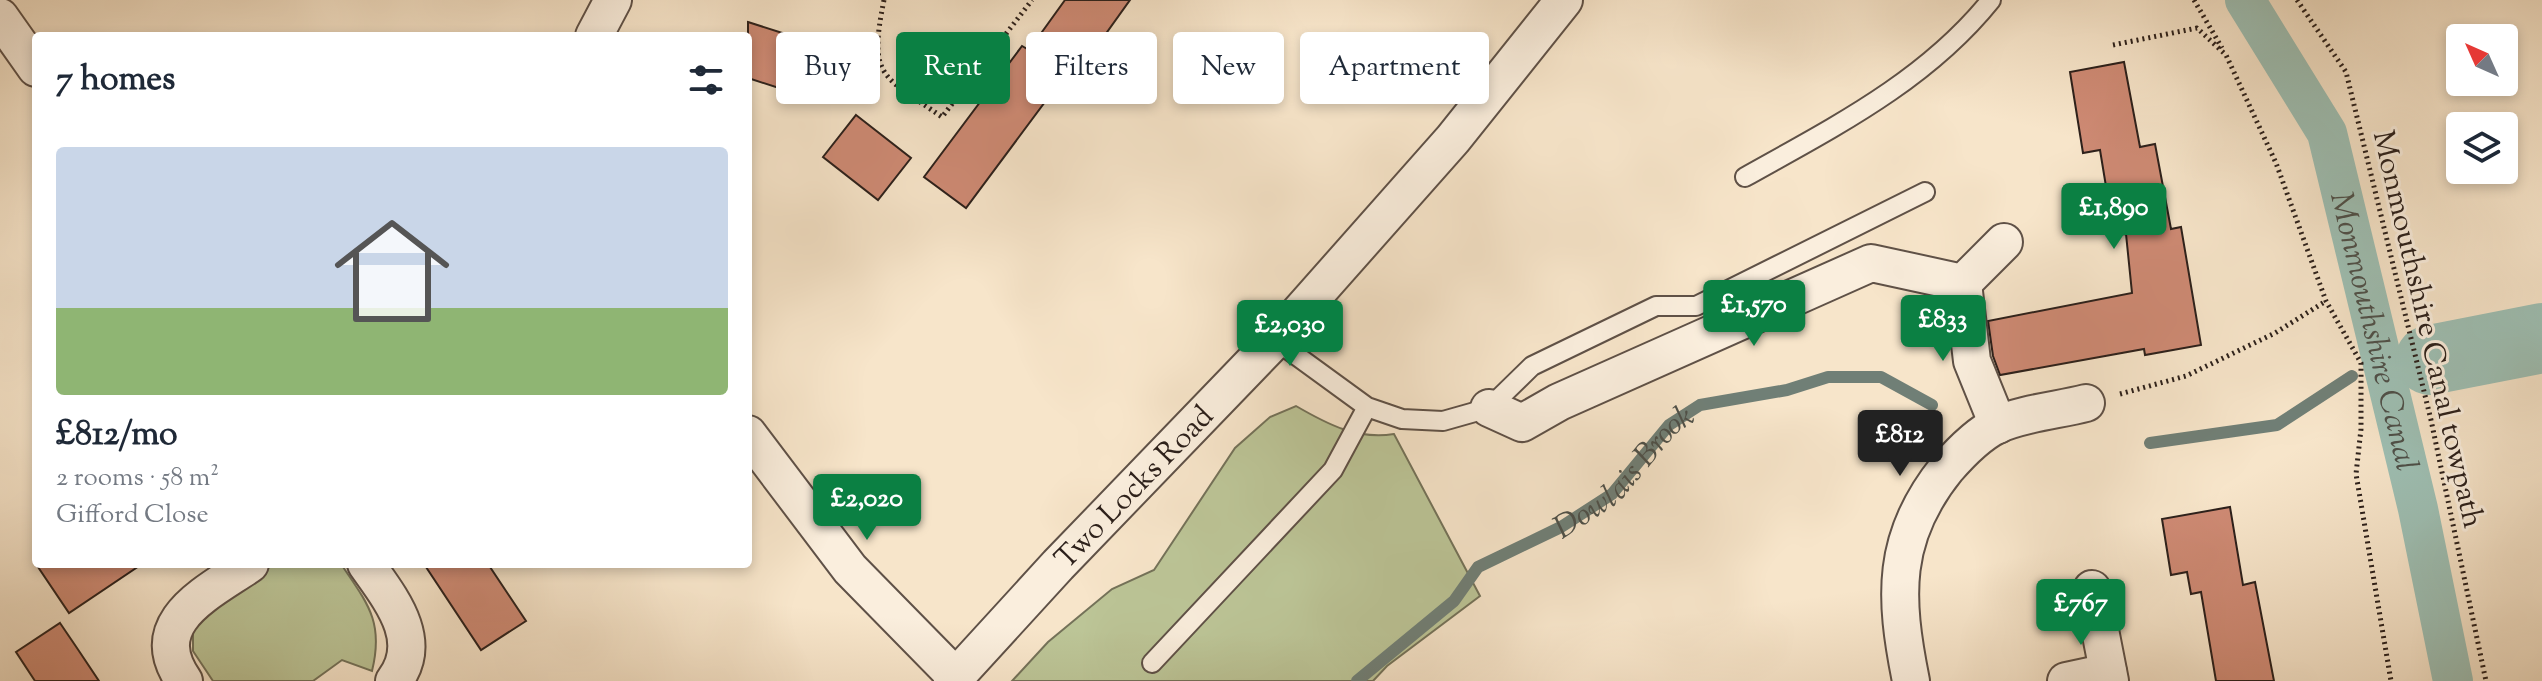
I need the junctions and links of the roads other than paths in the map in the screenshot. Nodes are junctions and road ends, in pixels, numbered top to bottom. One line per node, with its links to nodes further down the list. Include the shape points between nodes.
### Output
1 (613, 0): 5 (street)
2 (1564, 0): 11 (street, Two Locks Road, via 1453,139)
3 (1991, 0): 7 (lane, via 1921,70 1873,105)
4 (0, 17): 6 (street)
5 (596, 32)
6 (32, 62)
7 (1745, 177)
8 (1925, 192): 14 (lane, via 1696,306 1656,306 1532,366)
9 (2004, 242): 10 (street)
10 (1963, 283): 14 (street, via 1871,263 1522,423); 15 (street, via 1972,361)
11 (1275, 340): 13 (lane); 23 (street, Two Locks Road)
12 (2086, 403): 15 (street)
13 (1367, 407): 14 (lane, via 1402,419 1443,421); 20 (lane, via 1333,470)
14 (1489, 408)
15 (1998, 425): 25 (street, via 1959,454 1922,499 1903,547 1901,605)
16 (752, 439): 23 (street, via 850,569)
17 (244, 568): 24 (street, via 180,614 169,642)
18 (369, 568): 21 (street, via 403,617 405,646)
19 (2092, 589): 22 (street)
20 (1152, 663)
21 (397, 677)
22 (2109, 677): 26 (street)
23 (954, 679)
24 (184, 681)
25 (1911, 681)
26 (2066, 681)

